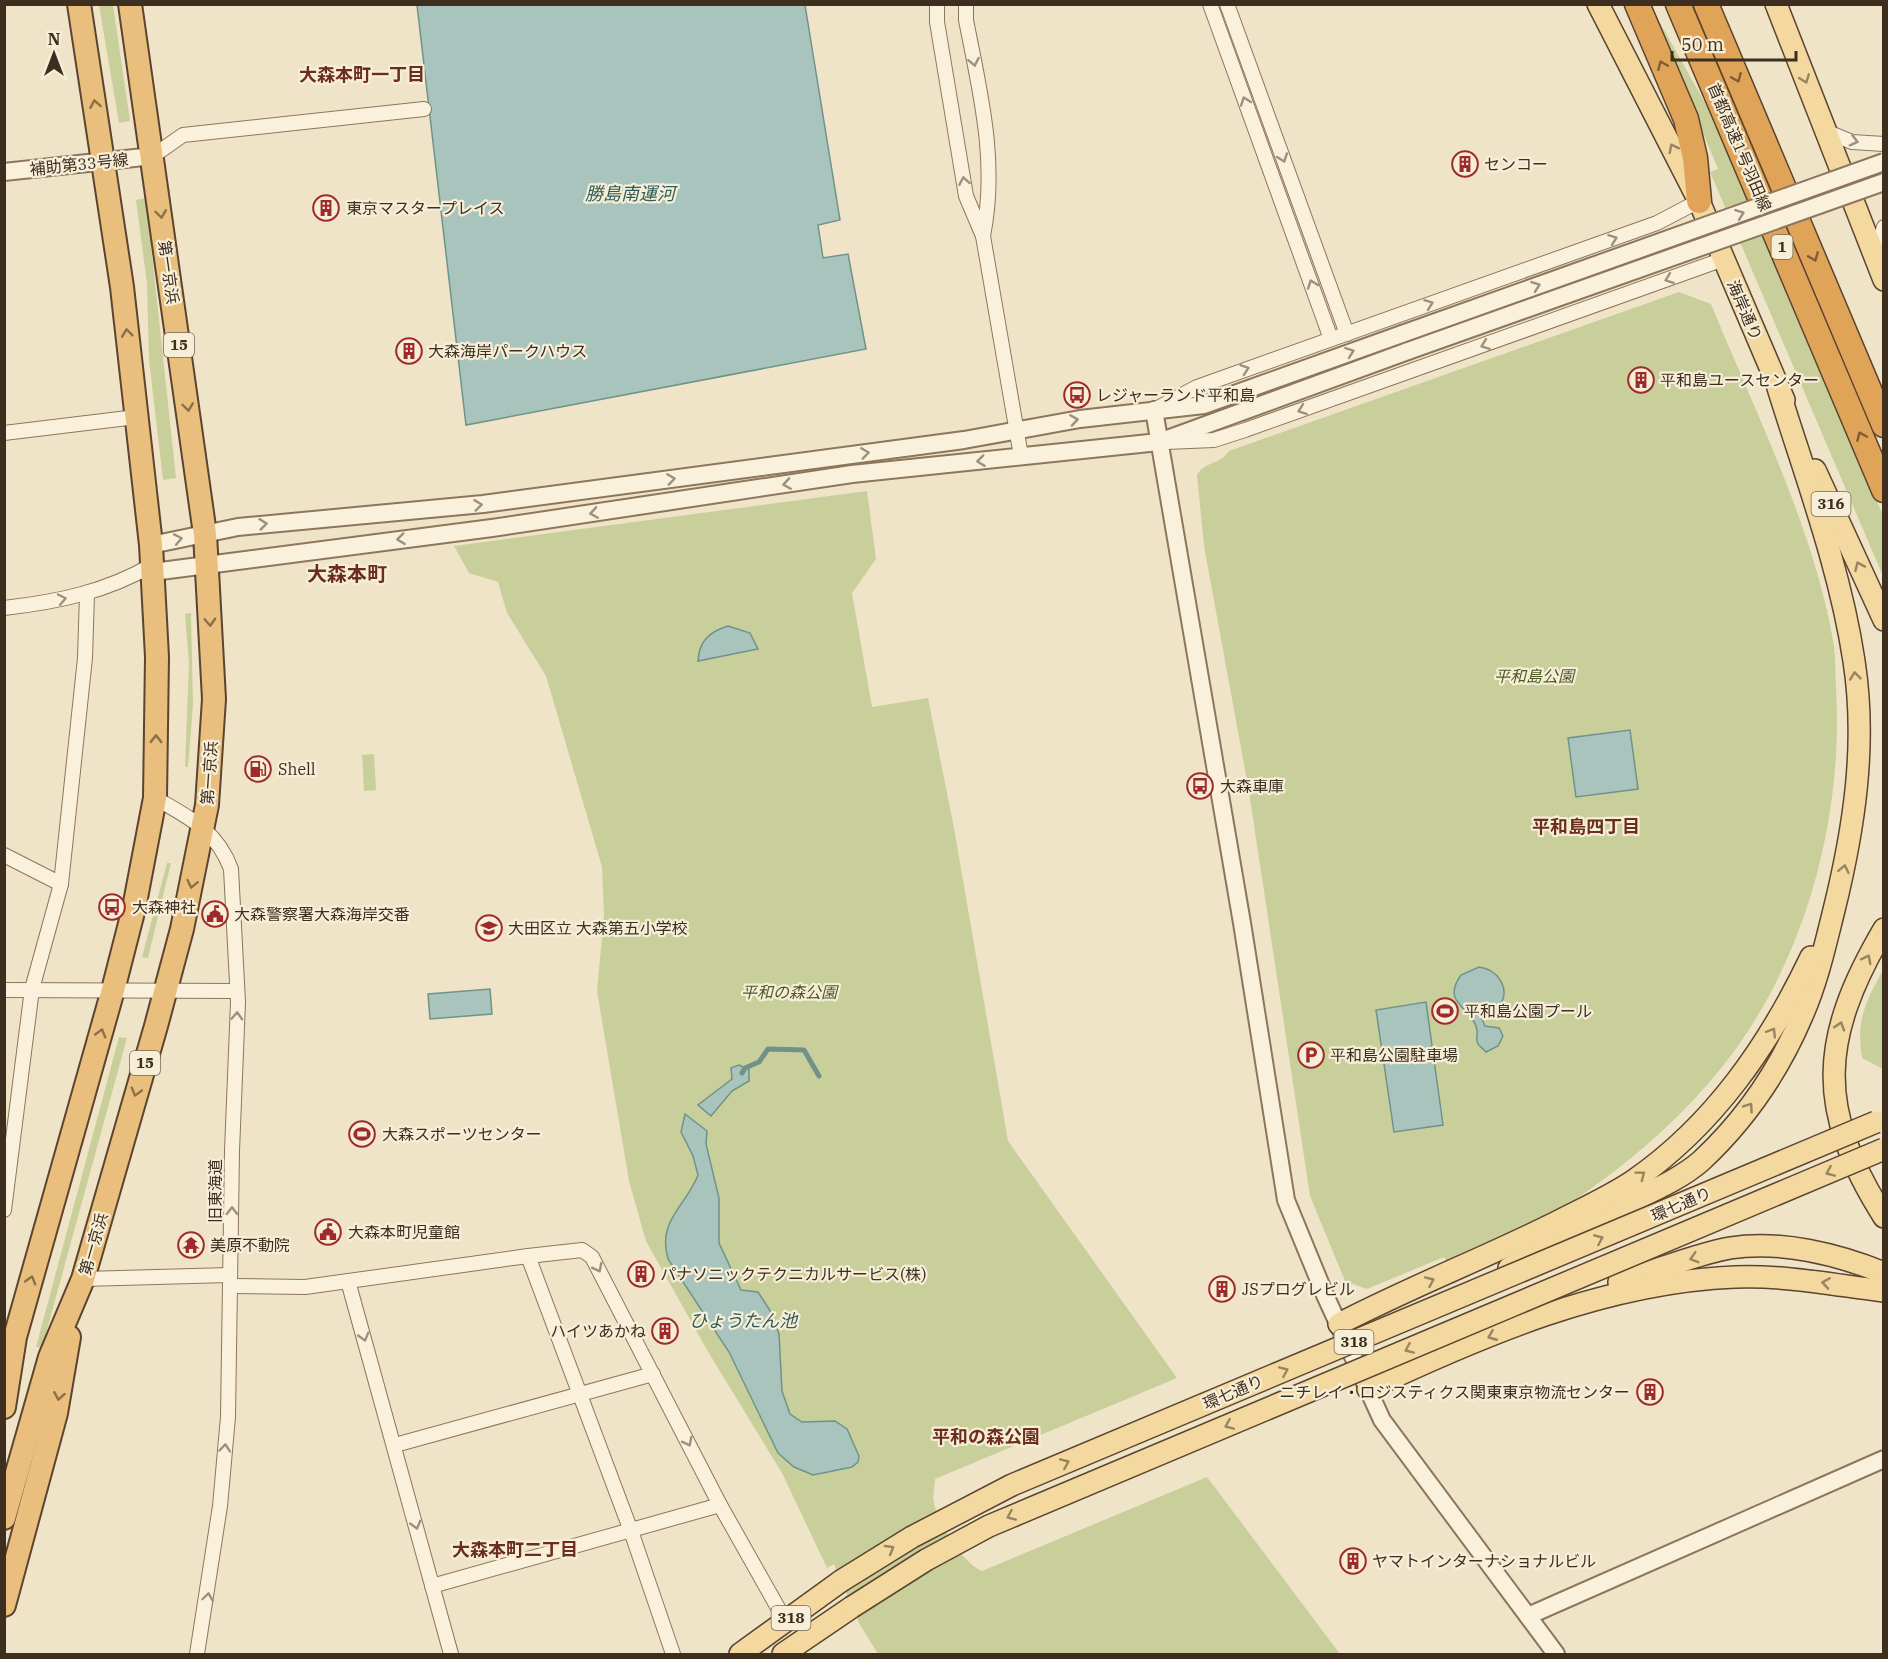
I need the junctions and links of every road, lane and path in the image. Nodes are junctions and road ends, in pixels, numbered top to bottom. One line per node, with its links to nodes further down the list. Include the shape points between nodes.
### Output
1 (79, 4): 18 (highway, one-way to 1)
2 (130, 4): 17 (highway, 第一京浜 / 15)
3 (937, 4): 24 (street, one-way to 3, via 966,196)
4 (966, 4): 24 (street, one-way to 24, via 987,152 990,201)
5 (1210, 4): 29 (street, one-way to 5)
6 (1227, 4): 28 (street, one-way to 28)
7 (1598, 4): 22 (main road, 海岸通り / 316, one-way to 7)
8 (1637, 4): 22 (highway, one-way to 8, via 1686,119)
9 (1668, 4): 13 (highway)
10 (1678, 4): 13 (highway, 首都高速1号羽田線 / 1)
11 (1706, 4): 33 (highway, 首都高速1号羽田線 / 1, one-way to 33)
12 (1776, 4): 15 (main road, one-way to 15)
13 (1712, 79): 38 (highway, 首都高速1号羽田線 / 1, one-way to 13)
14 (424, 109): 17 (street, via 183,135)
15 (1825, 131): 16 (street, one-way to 16, via 1852,142); 25 (main road)
16 (1884, 144)
17 (153, 156): 18 (street, 補助第33号線); 39 (highway, 第一京浜 / 15, one-way to 39)
18 (104, 161): 20 (street, 補助第33号線); 32 (highway, one-way to 18)
19 (1884, 162): 31 (street, one-way to 19, bridge, via 1204,405)
20 (4, 172)
21 (1884, 182): 36 (street, bridge)
22 (1699, 201): 26 (main road, 海岸通り / 316); 28 (street, one-way to 22, via 1657,223)
23 (1884, 227): 25 (street)
24 (983, 236): 34 (street)
25 (1874, 258): 27 (main road)
26 (1724, 259): 30 (main road, 海岸通り / 316); 36 (street, one-way to 36, via 1245,430 1214,440)
27 (1884, 280)
28 (1347, 334): 29 (street)
29 (1331, 339): 31 (street, one-way to 29, via 1197,387)
30 (1778, 388): 44 (main road, 海岸通り / 316, one-way to 30); 49 (main road, one-way to 30, via 1851,829 1857,772 1859,727 1854,663 1830,559)
31 (1154, 410): 34 (street, one-way to 31); 36 (street)
32 (136, 417): 35 (street); 40 (highway)
33 (1884, 425)
34 (1016, 430): 37 (street); 39 (street, one-way to 34, via 302,520 483,504)
35 (4, 433)
36 (1159, 442): 37 (street); 67 (street, via 1286,1200)
37 (1021, 456): 41 (street, one-way to 41, via 852,474 492,528)
38 (1884, 490)
39 (205, 534): 40 (street, one-way to 39); 41 (highway, 第一京浜 / 15)
40 (152, 561): 41 (street); 42 (street, via 123,582); 45 (highway, one-way to 40, via 158,657)
41 (207, 563): 46 (highway, 第一京浜 / 15, one-way to 46, via 214,699)
42 (87, 594): 43 (street, one-way to 42); 48 (street, via 85,658)
43 (4, 608)
44 (1884, 620)
45 (155, 798): 46 (street, 旧東海道); 53 (highway)
46 (204, 826): 54 (highway, 第一京浜 / 15, one-way to 54); 55 (street, 旧東海道, via 231,869)
47 (4, 855): 48 (street)
48 (61, 884): 51 (street)
49 (1835, 907): 66 (main road, one-way to 49, bridge, via 1684,1173 1711,1151 1745,1113 1802,1016); 67 (main road, one-way to 49, via 1588,1206 1667,1156 1702,1123 1759,1052 1782,1015)
50 (1884, 929): 59 (main road, one-way to 50, via 1846,1146 1835,1104 1832,1063 1852,991)
51 (32, 989): 52 (street); 53 (street); 58 (street)
52 (4, 990)
53 (113, 990): 54 (street); 69 (highway, one-way to 53)
54 (165, 991): 55 (street); 64 (highway, 第一京浜 / 15, one-way to 64)
55 (237, 991): 62 (street, 旧東海道, one-way to 55)
56 (1880, 1120): 66 (main road, 環七通り / 318, one-way to 56, bridge)
57 (1884, 1149): 68 (main road, 環七通り / 318, one-way to 68, bridge)
58 (4, 1210)
59 (1884, 1217)
60 (528, 1256): 63 (street); 71 (street, one-way to 71, via 582,1250 592,1257); 73 (street)
61 (1884, 1273): 68 (main road, one-way to 68, bridge, via 1817,1253 1751,1246 1709,1254)
62 (231, 1281): 63 (street, via 305,1287); 64 (street); 84 (street, 旧東海道, one-way to 62, via 220,1506 228,1417)
63 (348, 1281): 75 (street, one-way to 75)
64 (80, 1288): 78 (highway, 第一京浜 / 15, via 50,1357); 81 (highway, 15, one-way to 81, via 56,1413)
65 (1884, 1291): 72 (main road, one-way to 72, via 1807,1279 1736,1277 1623,1293 1542,1317)
66 (1454, 1300): 83 (main road, 環七通り / 318, one-way to 66, bridge, via 841,1581 912,1537 1012,1485)
67 (1339, 1324): 72 (street)
68 (1463, 1326): 88 (main road, 環七通り / 318, one-way to 88, bridge, via 989,1526 926,1560)
69 (15, 1337): 70 (highway); 74 (highway)
70 (4, 1362)
71 (653, 1374): 73 (street); 77 (street, one-way to 77)
72 (1368, 1389): 82 (street, via 1382,1420)
73 (580, 1394): 75 (street); 79 (street)
74 (4, 1407)
75 (395, 1445): 80 (street, one-way to 80)
76 (1884, 1459): 82 (street)
77 (720, 1505): 79 (street); 83 (street)
78 (4, 1518)
79 (631, 1531): 80 (street); 86 (street)
80 (432, 1586): 85 (street)
81 (4, 1605)
82 (1528, 1616): 89 (street)
83 (786, 1622): 87 (main road, 環七通り / 318)
84 (197, 1654)
85 (451, 1654)
86 (674, 1654)
87 (740, 1654)
88 (783, 1654)
89 (1556, 1654)

